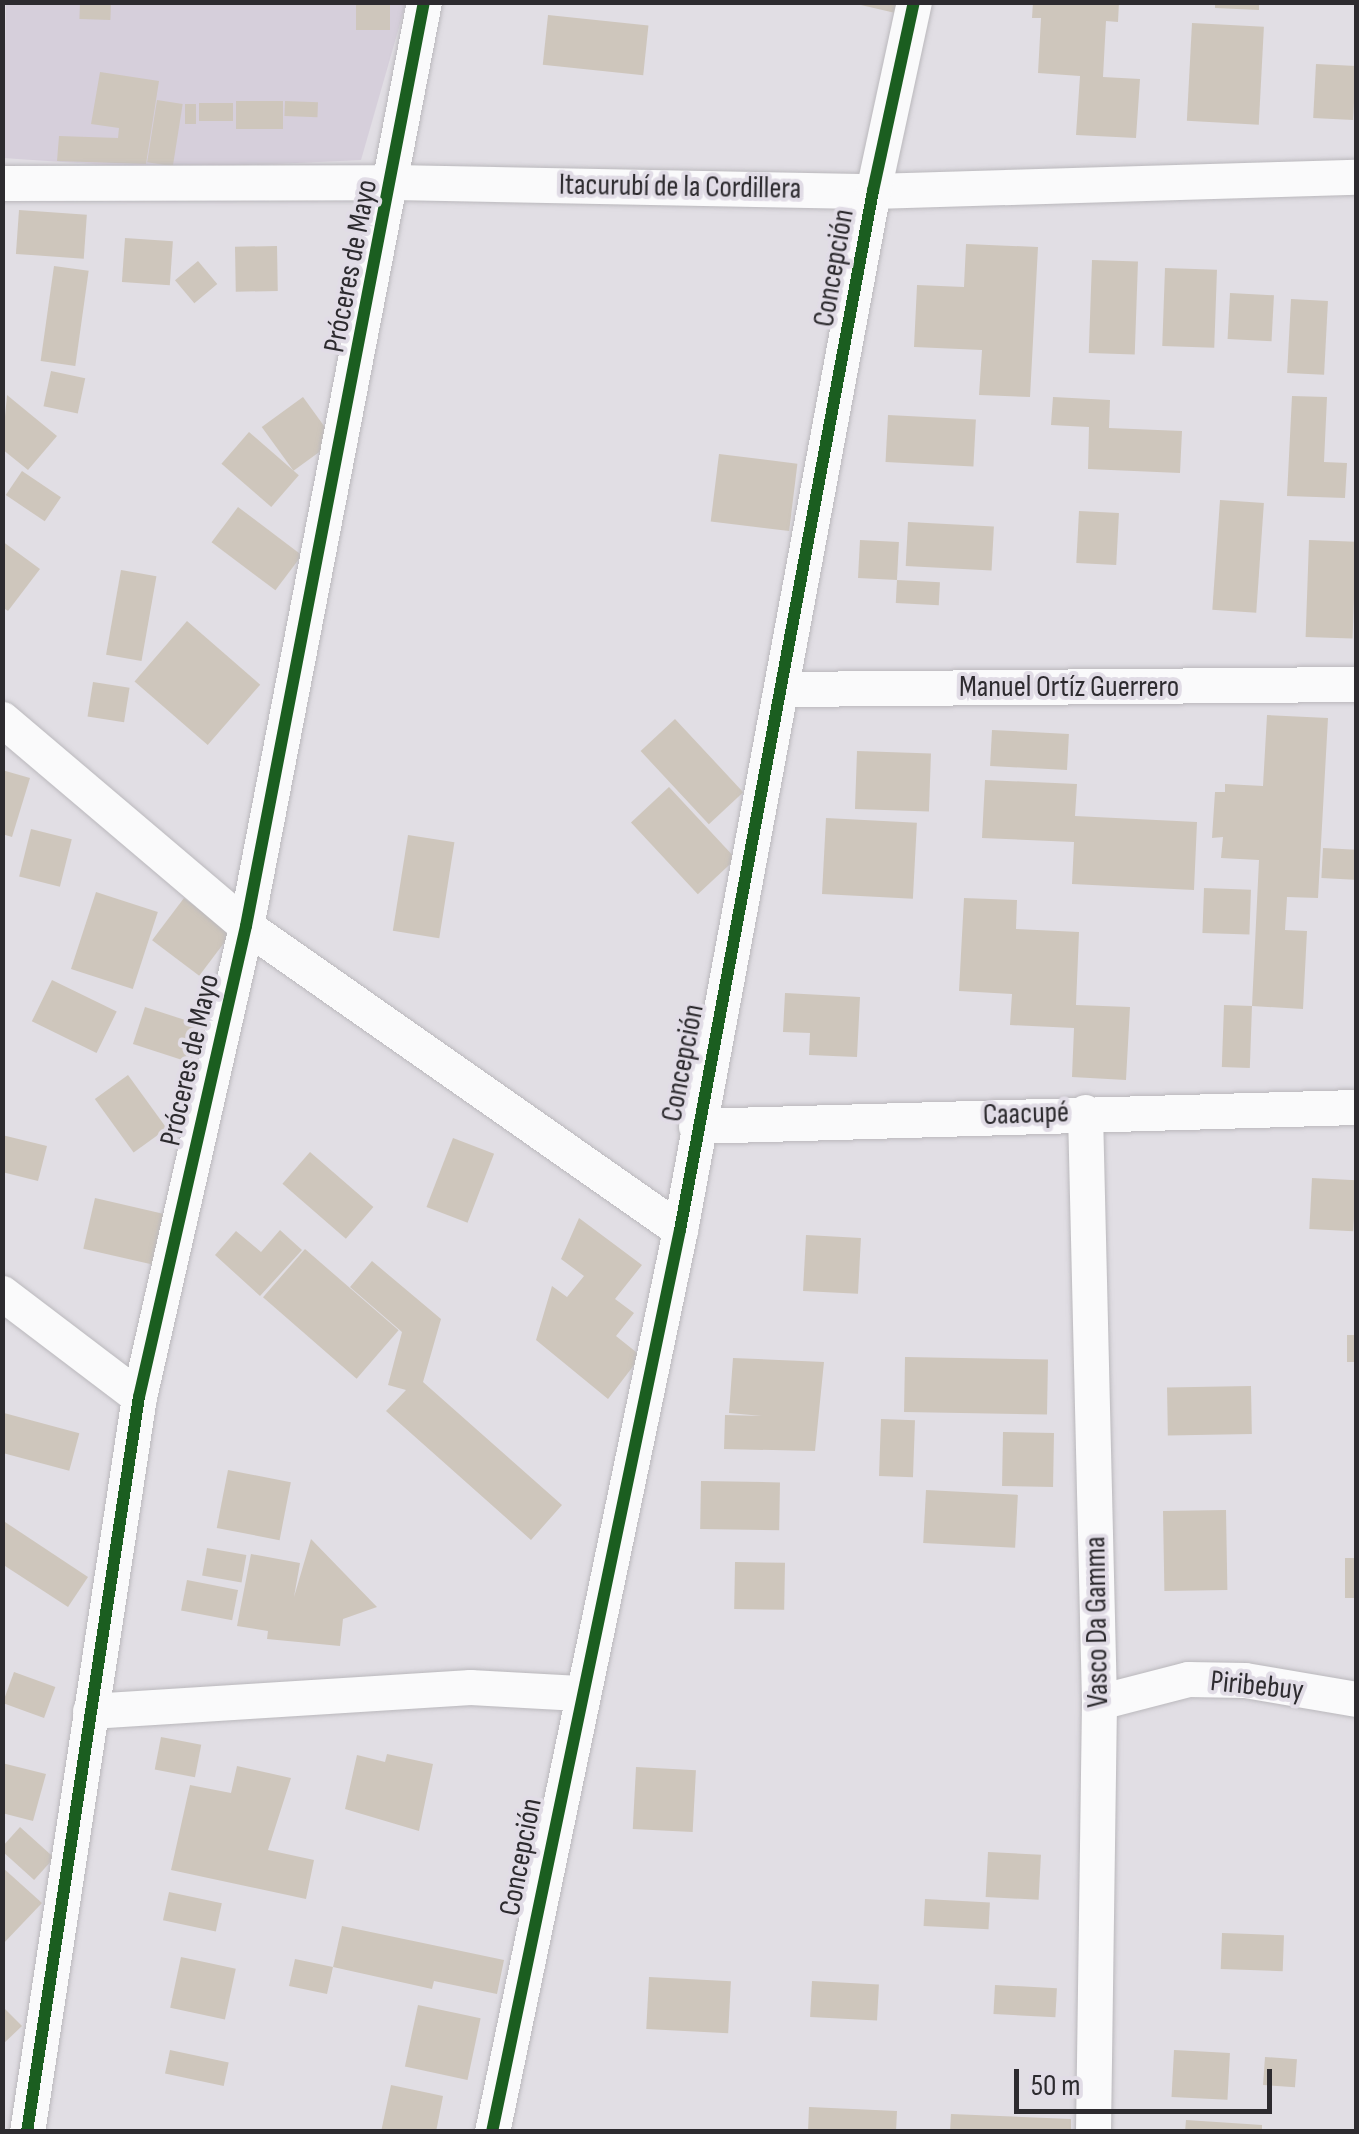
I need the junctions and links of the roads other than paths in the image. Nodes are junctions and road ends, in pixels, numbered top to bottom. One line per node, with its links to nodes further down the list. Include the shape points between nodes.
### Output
1 (424, 2): 4 (street, Próceres de Mayo)
2 (914, 2): 6 (street, Concepción)
3 (1356, 176): 6 (street, Itacurubí de la Cordillera)
4 (393, 182): 5 (street, Itacurubí de la Cordillera); 6 (street, Itacurubí de la Cordillera); 10 (street, Próceres de Mayo)
5 (2, 183)
6 (873, 191): 8 (street, Concepción)
7 (1356, 684): 8 (street, Manuel Ortíz Guerrero)
8 (782, 689): 13 (street, Concepción)
9 (2, 719): 10 (street)
10 (246, 926): 14 (street); 16 (street, Próceres de Mayo)
11 (1356, 1107): 12 (street, Caacupé)
12 (1085, 1112): 13 (street, Caacupé); 19 (street, Vasco Da Gamma)
13 (696, 1126): 14 (street, Concepción)
14 (680, 1230): 17 (street, Concepción)
15 (2, 1292): 16 (street)
16 (139, 1397): 20 (street, Próceres de Mayo)
17 (580, 1693): 20 (street, via 470,1687); 22 (street, Concepción)
18 (1356, 1699): 19 (street, Piribebuy, via 1245,1680 1188,1679)
19 (1099, 1702): 23 (street, Vasco Da Gamma)
20 (90, 1711): 21 (street, Próceres de Mayo)
21 (27, 2132)
22 (492, 2132)
23 (1093, 2132)

